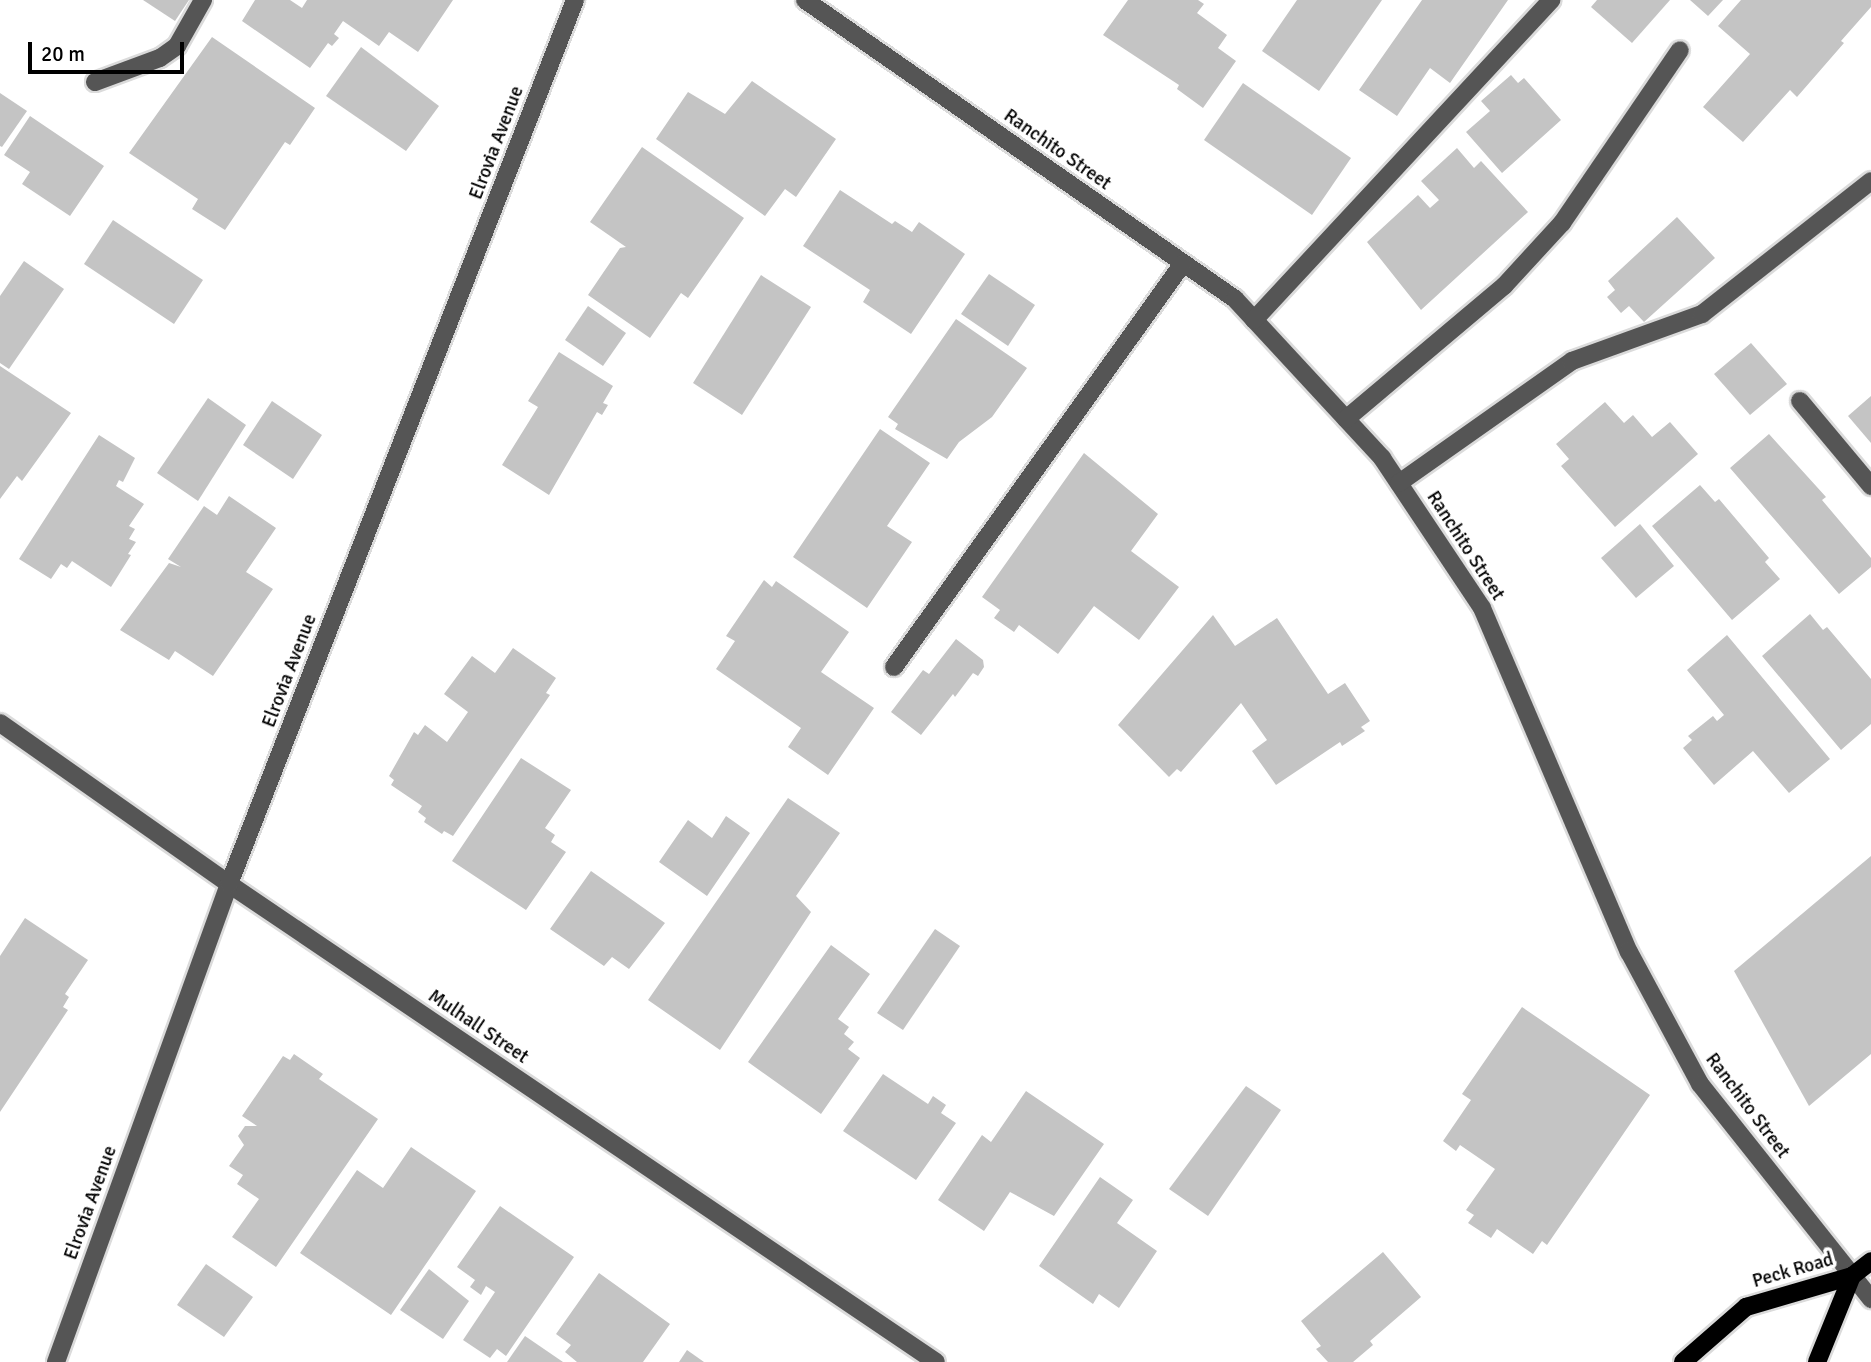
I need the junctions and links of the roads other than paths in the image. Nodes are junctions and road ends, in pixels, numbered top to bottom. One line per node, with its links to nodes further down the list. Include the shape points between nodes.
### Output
1 (203, 0): 6 (street, via 177,46 150,62)
2 (575, 0): 16 (street, Elrovia Avenue)
3 (805, 0): 8 (street, Ranchito Street)
4 (1551, 0): 9 (street)
5 (1680, 50): 11 (street, via 1562,223 1504,286)
6 (95, 82)
7 (1871, 181): 12 (street, via 1702,314 1572,361)
8 (1183, 264): 9 (street, Ranchito Street, via 1235,299); 14 (street)
9 (1254, 320): 11 (street, Ranchito Street)
10 (1800, 401): 13 (street)
11 (1346, 419): 12 (street, Ranchito Street)
12 (1399, 483): 18 (street, Ranchito Street, via 1482,608 1629,952 1700,1084)
13 (1871, 486)
14 (894, 667)
15 (0, 723): 16 (street, Mulhall Street)
16 (229, 884): 20 (street, Elrovia Avenue); 21 (street, Mulhall Street)
17 (1871, 1261): 18 (main road, Peck Road)
18 (1852, 1276): 19 (street, Ranchito Street); 22 (main road, Peck Road, via 1746,1307); 23 (main road, Peck Road)
19 (1871, 1299)
20 (56, 1362)
21 (936, 1362)
22 (1683, 1362)
23 (1817, 1362)

